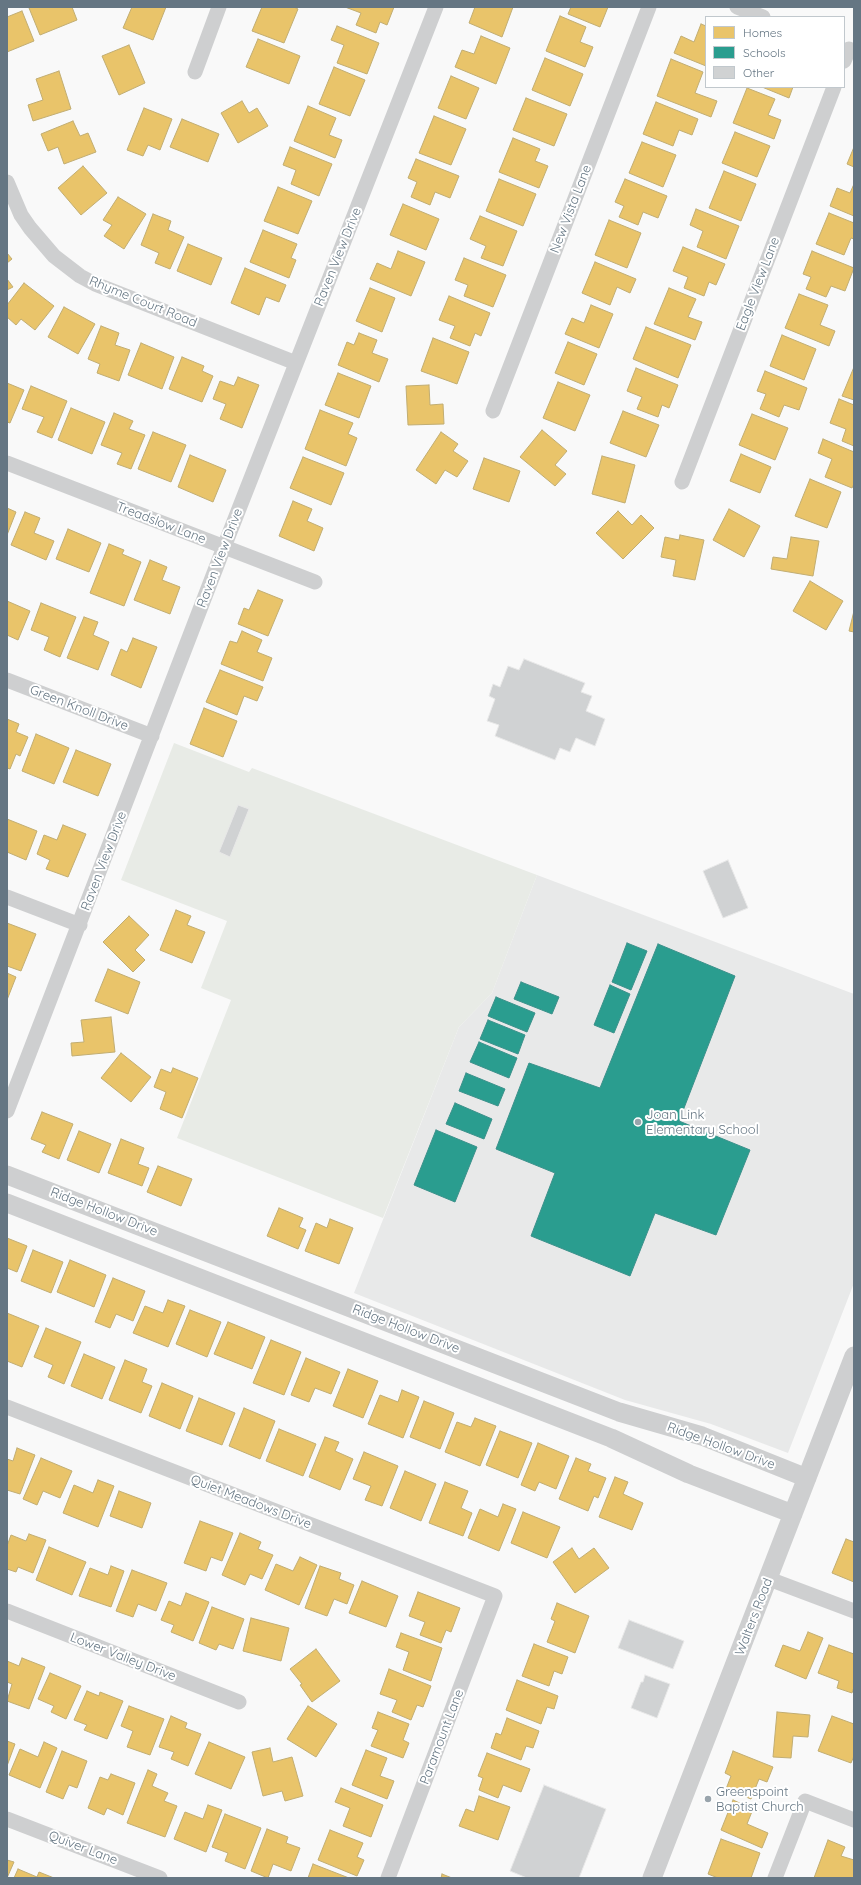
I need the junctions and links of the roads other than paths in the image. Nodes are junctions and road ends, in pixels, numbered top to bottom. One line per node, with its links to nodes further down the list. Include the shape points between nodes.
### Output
1 (219, 7): 6 (street)
2 (436, 7): 9 (street, Raven View Drive)
3 (649, 7): 10 (street, New Vista Lane)
4 (737, 7): 5 (street)
5 (760, 16)
6 (194, 72)
7 (834, 88): 12 (street, Eagle View Lane)
8 (7, 182): 9 (street, Rhyme Court Road, via 30,228 54,256 80,276)
9 (296, 364): 13 (street, Raven View Drive)
10 (493, 411)
11 (7, 463): 13 (street, Treadslow Lane)
12 (682, 482)
13 (224, 547): 14 (street, Treadslow Lane); 16 (street, Raven View Drive)
14 (315, 582)
15 (7, 680): 16 (street, Green Knoll Drive)
16 (152, 736): 18 (street, Raven View Drive)
17 (7, 897): 18 (street)
18 (80, 925): 19 (street, Raven View Drive)
19 (7, 1111)
20 (7, 1175): 24 (street, Ridge Hollow Drive, via 619,1412 702,1436)
21 (7, 1203): 25 (street, Ridge Hollow Drive, via 611,1438 690,1474)
22 (854, 1356): 24 (street, Walters Road)
23 (7, 1407): 27 (street, Quiet Meadows Drive)
24 (807, 1478): 25 (street, Walters Road)
25 (793, 1514): 26 (street, Walters Road)
26 (769, 1579): 29 (street); 35 (street, Walters Road)
27 (496, 1596): 34 (street, Paramount Lane)
28 (7, 1611): 30 (street, Lower Valley Drive)
29 (854, 1611)
30 (239, 1702)
31 (7, 1819): 33 (street, Quiver Lane)
32 (854, 1820): 36 (street, via 805,1801)
33 (160, 1878)
34 (388, 1878)
35 (652, 1878)
36 (775, 1878)

